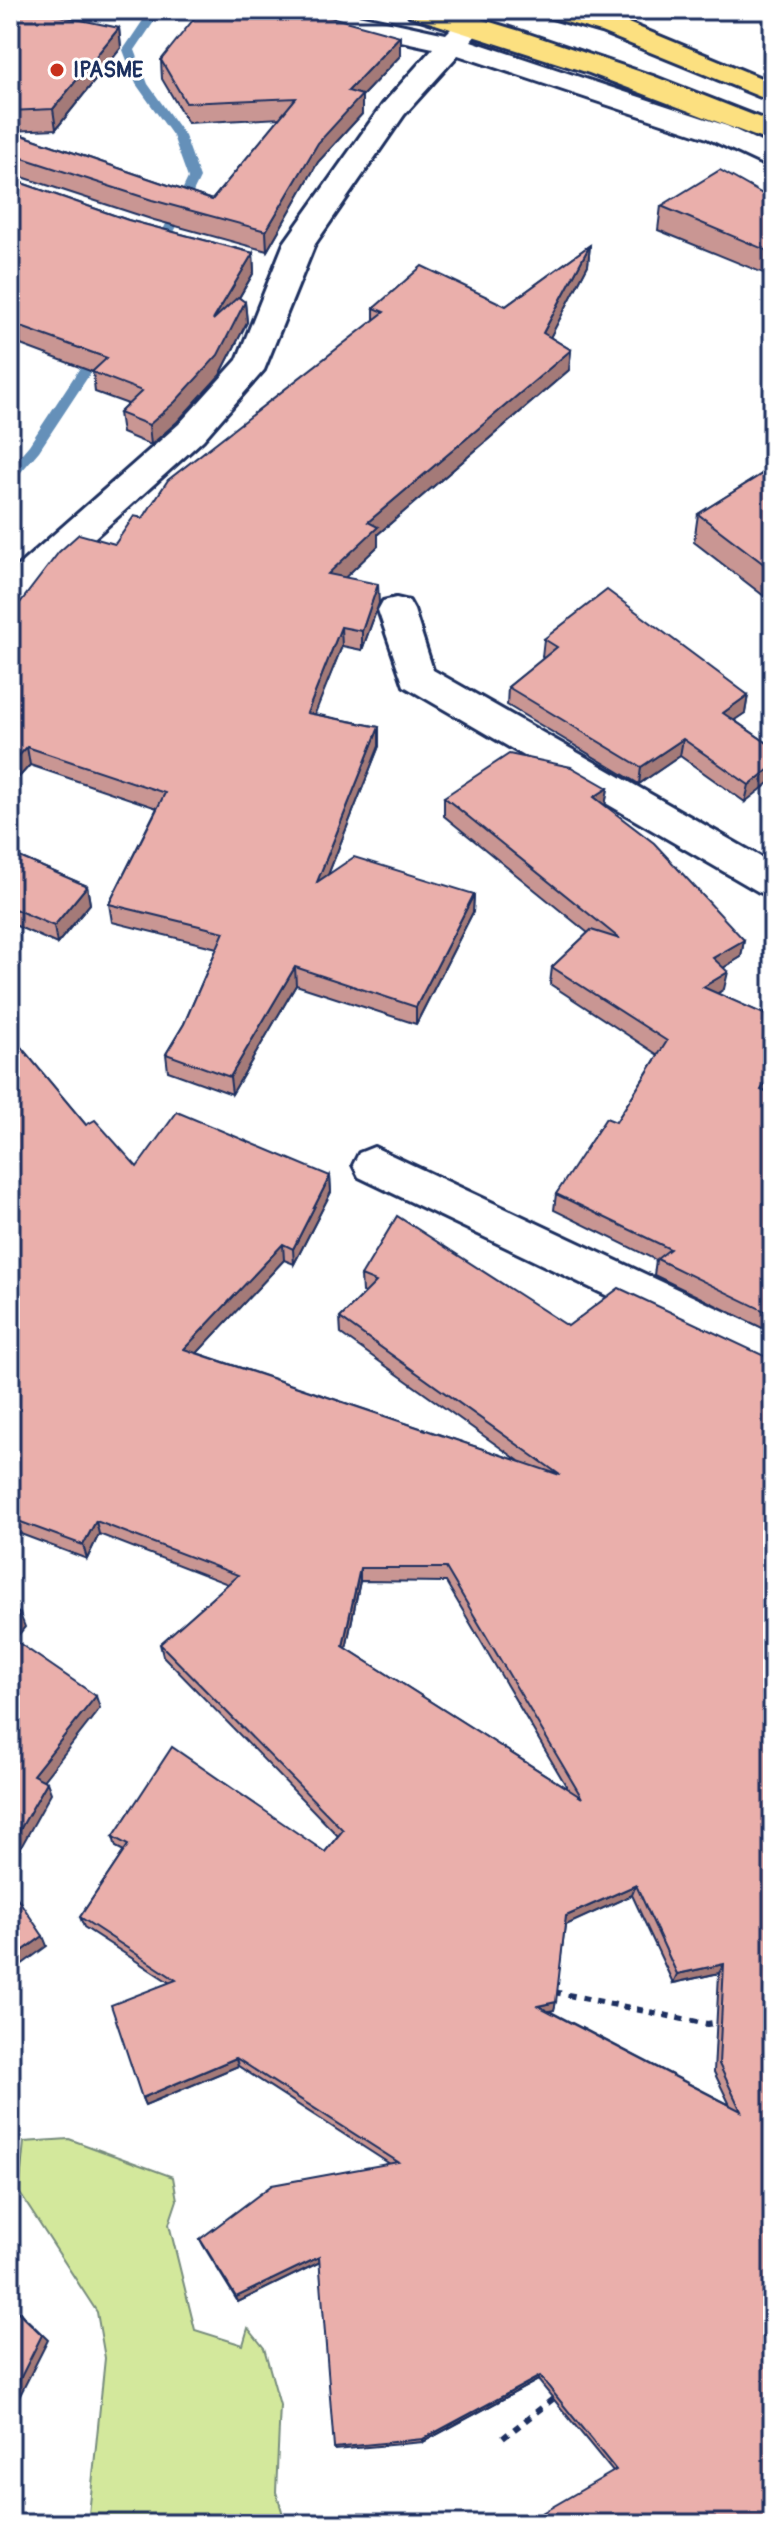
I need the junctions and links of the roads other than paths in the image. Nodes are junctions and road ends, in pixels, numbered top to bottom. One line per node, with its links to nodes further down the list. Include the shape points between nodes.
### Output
1 (296, 10): 4 (street)
2 (420, 10): 4 (main road)
3 (555, 10): 5 (main road, via 611,26)
4 (462, 34): 6 (main road, via 696,102); 7 (street, via 717,132); 8 (street, via 393,110 300,243 275,265 252,363 191,432)
5 (773, 93)
6 (773, 134)
7 (773, 160)
8 (10, 593)
9 (396, 610): 10 (street, via 417,677)
10 (773, 882)
11 (374, 1165): 12 (street)
12 (773, 1355)

